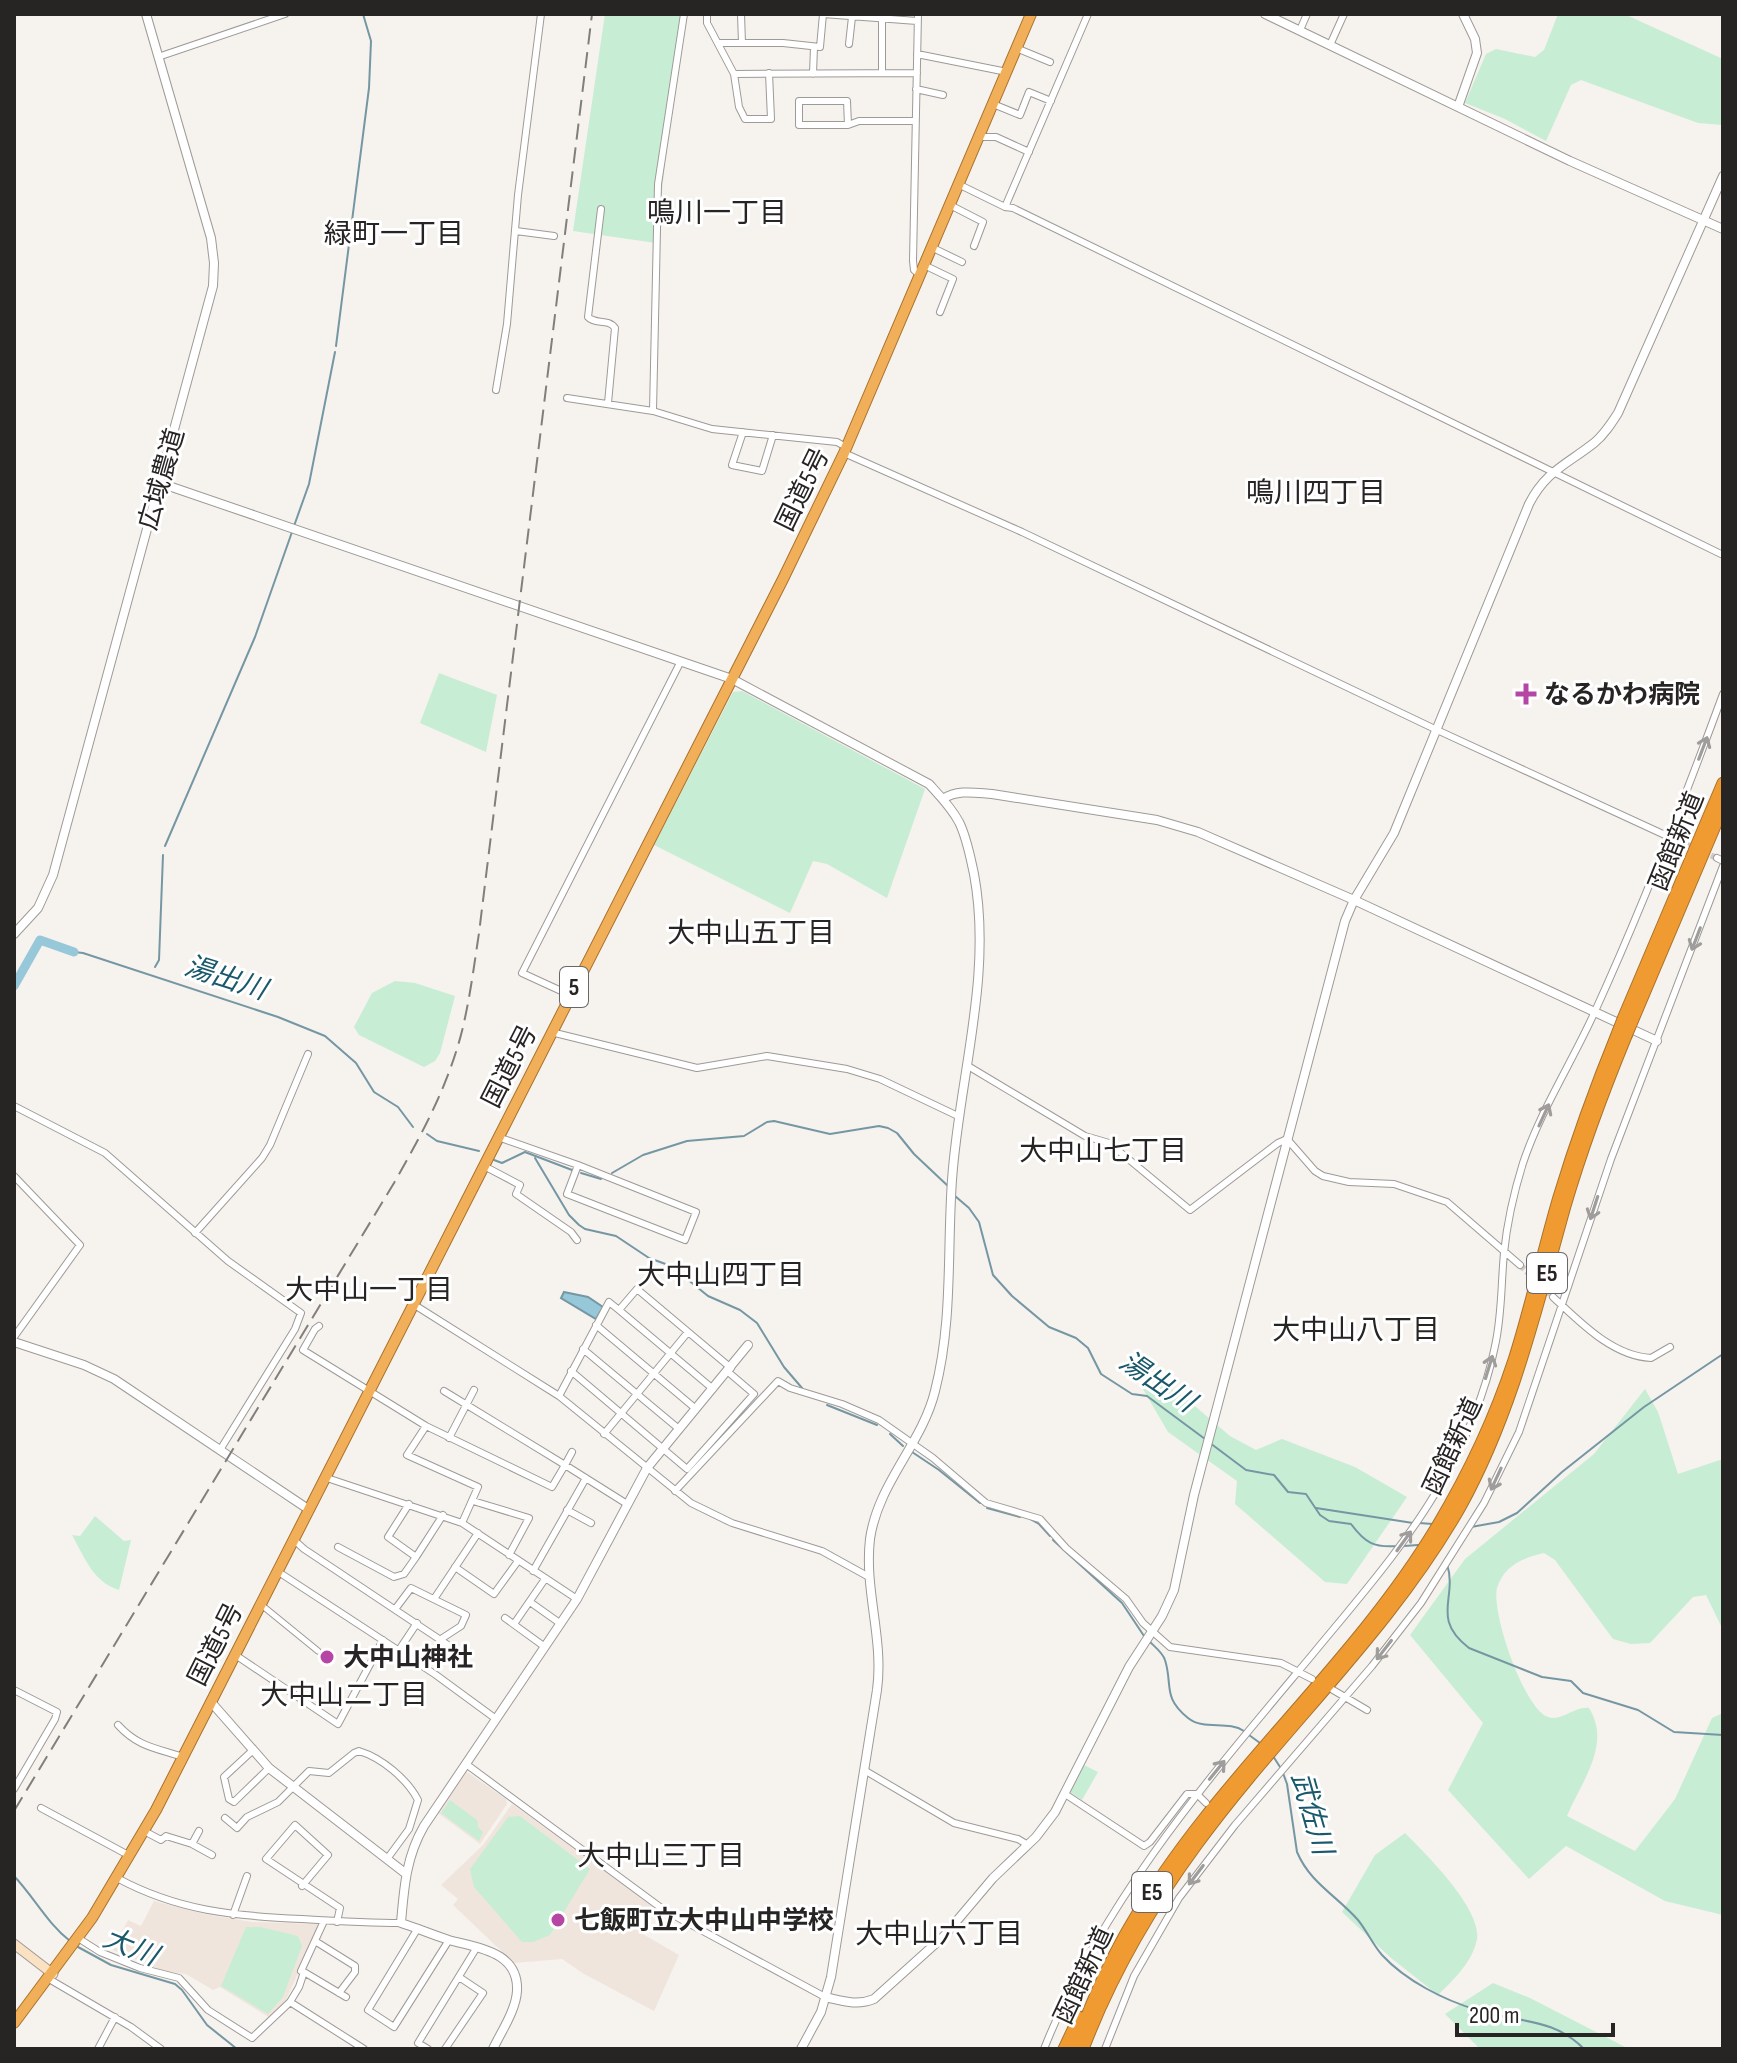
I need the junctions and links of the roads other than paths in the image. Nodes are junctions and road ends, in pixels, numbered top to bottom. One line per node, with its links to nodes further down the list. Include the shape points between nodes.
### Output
1 (146, 14): 24 (street, 広域農道)
2 (541, 14): 48 (street)
3 (684, 14): 58 (street, via 658,184)
4 (707, 14): 17 (street)
5 (741, 14): 18 (street)
6 (1031, 14): 22 (highway, 国道5号 / 5)
7 (1088, 14): 34 (street)
8 (1307, 14): 16 (street)
9 (1344, 14): 20 (street)
10 (1463, 14): 36 (street, via 1477,53)
11 (281, 15): 24 (street)
12 (1269, 15): 16 (street)
13 (852, 17): 15 (street); 19 (street); 21 (street, via 823,14 820,47)
14 (918, 17): 15 (street); 23 (street)
15 (882, 19): 28 (street)
16 (1300, 30): 20 (street)
17 (718, 43): 18 (street); 30 (street)
18 (742, 43): 21 (street)
19 (849, 44)
20 (1330, 45): 36 (street)
21 (814, 47): 31 (street)
22 (1016, 48): 25 (street); 26 (highway, 国道5号 / 5)
23 (917, 54): 26 (street); 29 (street)
24 (158, 57): 63 (street, 広域農道, via 214,263 213,286)
25 (1050, 62)
26 (1007, 72): 35 (highway, 国道5号 / 5)
27 (769, 73): 30 (street); 30 (street, via 771,119 745,119); 31 (street)
28 (882, 73): 29 (street); 31 (street)
29 (917, 73): 32 (street)
30 (734, 74)
31 (813, 74)
32 (916, 89): 33 (street); 37 (street)
33 (943, 95)
34 (1051, 101): 35 (street, via 1029,92 1020,115); 40 (street)
35 (993, 104): 39 (highway, 国道5号 / 5)
36 (1458, 107): 46 (street)
37 (915, 121): 38 (street); 53 (street, via 913,261 914,270)
38 (848, 125): 38 (street, via 847,101 799,101 799,125)
39 (979, 137): 40 (street, via 996,137); 42 (highway, 国道5号 / 5)
40 (1029, 152): 44 (street)
41 (1723, 176): 46 (street)
42 (958, 184): 43 (highway, 国道5号 / 5); 44 (street)
43 (950, 205): 50 (street, via 983,222); 51 (highway, 国道5号 / 5)
44 (1005, 207): 62 (street)
45 (601, 209): 57 (street, via 588,317 615,328)
46 (1705, 220): 47 (street); 62 (street, via 1618,413 1594,443)
47 (1723, 229)
48 (516, 231): 49 (street); 55 (street)
49 (554, 236)
50 (974, 246)
51 (931, 247): 52 (street); 53 (highway, 国道5号 / 5)
52 (962, 262)
53 (922, 270): 54 (street, via 953,279); 61 (highway, 国道5号 / 5)
54 (940, 312)
55 (496, 390)
56 (567, 398): 57 (street)
57 (608, 403): 58 (street)
58 (653, 411): 59 (street, via 712,429)
59 (743, 432): 60 (street); 60 (street, via 732,465 762,471)
60 (773, 435): 61 (street, via 837,442)
61 (845, 450): 66 (highway, 国道5号 / 5); 68 (street)
62 (1551, 473): 64 (street); 68 (street, via 1529,504)
63 (160, 483): 65 (street); 76 (street, 広域農道, via 53,875 38,908)
64 (1723, 555)
65 (681, 661): 66 (street); 77 (street, via 522,973)
66 (732, 679): 70 (street, via 907,771); 77 (highway, 国道5号 / 5)
67 (1723, 694): 72 (street, one-way to 67)
68 (1437, 730): 72 (street); 75 (street, via 1394,833)
69 (1723, 783): 79 (highway, 函館新道 / E5)
70 (943, 799): 75 (street, via 967,792 992,794 1173,824); 83 (street, via 966,839 979,904)
71 (1723, 807): 79 (highway, 函館新道 / E5)
72 (1668, 836): 73 (street); 78 (street)
73 (1678, 841)
74 (1721, 862): 81 (street, one-way to 81)
75 (1354, 900): 78 (street); 87 (street)
76 (14, 934)
77 (570, 995): 80 (highway, 国道5号 / 5)
78 (1594, 1013): 81 (street); 93 (street, one-way to 78, via 1524,1160)
79 (1627, 1022): 181 (highway, 函館新道 / E5, bridge, via 1570,1159 1510,1371 1456,1504 1407,1580)
80 (551, 1032): 85 (street, via 697,1068 767,1056 847,1069); 86 (highway, 国道5号 / 5)
81 (1657, 1041): 97 (street, one-way to 97)
82 (308, 1054): 91 (street, via 262,1158)
83 (968, 1066): 85 (street); 87 (street, via 1085,1136 1109,1143 1190,1210)
84 (14, 1106): 91 (street, via 105,1153)
85 (960, 1117): 123 (street, via 945,1341 929,1411)
86 (498, 1137): 88 (street); 89 (highway, 国道5号 / 5)
87 (1287, 1139): 93 (street, via 1323,1176 1394,1184 1447,1202); 162 (street, via 1174,1590)
88 (578, 1165): 88 (street, via 567,1194 685,1240 696,1212)
89 (484, 1166): 92 (street, via 520,1185 516,1194); 96 (highway, 国道5号 / 5)
90 (14, 1176): 102 (street, via 80,1245)
91 (195, 1233): 125 (street, via 301,1313)
92 (577, 1240)
93 (1504, 1251): 94 (street); 170 (street, one-way to 93, via 1385,1567 1450,1467 1491,1364)
94 (1520, 1265)
95 (1553, 1297): 97 (street)
96 (413, 1304): 113 (highway, 国道5号 / 5); 115 (street)
97 (1562, 1306): 104 (street, via 1625,1352 1651,1358); 174 (street, one-way to 174, via 1519,1432 1472,1524 1431,1588)
98 (619, 1310): 99 (street, via 609,1302); 101 (street, via 637,1289); 106 (street)
99 (596, 1325): 105 (street); 109 (street)
100 (319, 1326): 113 (street, via 303,1350)
101 (688, 1332): 106 (street); 107 (street)
102 (14, 1342): 125 (street, via 101,1372)
103 (748, 1345): 107 (street)
104 (1670, 1347)
105 (583, 1349): 108 (street); 114 (street)
106 (671, 1354): 109 (street); 110 (street)
107 (729, 1370): 110 (street); 124 (street, via 754,1394 687,1469)
108 (571, 1371): 115 (street); 118 (street)
109 (653, 1374): 114 (street); 117 (street)
110 (713, 1389): 117 (street)
111 (474, 1390): 116 (street)
112 (444, 1391): 116 (street)
113 (368, 1392): 119 (street); 129 (highway, 国道5号 / 5)
114 (637, 1394): 118 (street); 120 (street)
115 (559, 1396): 121 (street)
116 (466, 1405): 122 (street); 127 (street)
117 (696, 1409): 120 (street)
118 (621, 1413): 121 (street); 124 (street)
119 (426, 1426): 122 (street); 132 (street, via 407,1455 478,1487)
120 (679, 1429): 124 (street)
121 (604, 1434): 128 (street)
122 (449, 1438): 127 (street, via 552,1487)
123 (912, 1443): 131 (street, via 879,1420 778,1381); 149 (street, via 877,1510); 162 (street, via 986,1503 1040,1519 1126,1599)
124 (663, 1448): 128 (street)
125 (220, 1450): 135 (street)
126 (572, 1452): 127 (street)
127 (565, 1465): 130 (street)
128 (647, 1468): 131 (street); 134 (street)
129 (324, 1477): 133 (street); 135 (highway, 国道5号 / 5)
130 (586, 1478): 134 (street); 136 (street)
131 (675, 1491): 149 (street, via 719,1518 813,1548)
132 (473, 1501): 138 (street); 143 (street, via 529,1518)
133 (409, 1504): 137 (street); 144 (street, via 388,1537)
134 (627, 1504): 152 (street)
135 (308, 1509): 141 (highway, 国道5号 / 5)
136 (567, 1510): 139 (street); 148 (street)
137 (443, 1515): 138 (street); 144 (street)
138 (462, 1523): 140 (street)
139 (591, 1523)
140 (478, 1533): 143 (street); 146 (street)
141 (293, 1539): 147 (highway, 国道5号 / 5); 156 (street)
142 (338, 1547): 144 (street, via 394,1577 404,1574)
143 (509, 1555): 145 (street)
144 (416, 1557)
145 (518, 1561): 146 (street, via 494,1594); 148 (street)
146 (455, 1567): 151 (street)
147 (276, 1570): 157 (street); 169 (highway, 国道5号 / 5)
148 (533, 1571): 150 (street)
149 (869, 1577): 184 (street, via 880,1661)
150 (545, 1579): 152 (street); 154 (street)
151 (434, 1599): 156 (street, via 411,1588); 163 (street, via 466,1615 461,1626)
152 (577, 1599): 161 (street)
153 (344, 1600): 157 (street)
154 (530, 1602): 160 (street); 161 (street)
155 (264, 1607): 168 (street)
156 (396, 1608): 159 (street)
157 (338, 1610): 164 (street)
158 (505, 1618): 160 (street)
159 (417, 1623): 163 (street); 167 (street)
160 (514, 1624): 166 (street)
161 (561, 1624): 166 (street)
162 (1148, 1636): 170 (street, via 1170,1647 1281,1663); 187 (street)
163 (441, 1639): 165 (street)
164 (383, 1640): 167 (street); 169 (street, via 338,1724)
165 (451, 1647)
166 (545, 1647): 177 (street)
167 (399, 1650): 177 (street)
168 (318, 1651)
169 (234, 1654): 175 (highway, 国道5号 / 5)
170 (1298, 1671): 171 (street); 188 (street, one-way to 170)
171 (1312, 1679)
172 (14, 1690): 186 (street, via 57,1712)
173 (1333, 1690): 174 (street)
174 (1344, 1697): 176 (street); 195 (street)
175 (211, 1702): 179 (street); 180 (highway, 国道5号 / 5)
176 (1367, 1710)
177 (496, 1719): 182 (street)
178 (118, 1725): 180 (street, via 131,1739)
179 (252, 1751): 183 (street); 183 (street, via 224,1777 229,1799 234,1802)
180 (183, 1757): 196 (highway, 国道5号 / 5)
181 (1262, 1758): 209 (highway, 函館新道 / E5, via 1191,1838); 235 (highway, 函館新道 / E5, via 1148,1917 1110,1982)
182 (466, 1764): 192 (street); 221 (street, via 664,1910)
183 (269, 1768): 185 (street)
184 (864, 1770): 199 (street, via 954,1823); 221 (street)
185 (292, 1786): 189 (street, via 313,1770 329,1773 359,1751 390,1768); 193 (street, via 278,1802 237,1828); 202 (street)
186 (14, 1789)
187 (1065, 1794): 188 (street, via 1144,1846 1187,1794); 199 (street)
188 (1197, 1794): 190 (street); 232 (street, via 1128,1888 1077,1973)
189 (418, 1800): 192 (street); 202 (street, via 409,1829)
190 (1206, 1803)
191 (41, 1808): 201 (street)
192 (434, 1810): 203 (street, via 417,1837)
193 (225, 1818)
194 (1226, 1819): 195 (street)
195 (1235, 1825): 236 (street, one-way to 236, via 1154,1939)
196 (144, 1831): 198 (street, via 161,1840 166,1836); 201 (highway, 国道5号 / 5)
197 (199, 1831): 198 (street)
198 (192, 1844): 200 (street)
199 (1028, 1845): 221 (street, via 944,1936 874,1999 852,2003)
200 (212, 1855)
201 (130, 1856): 205 (highway, 国道5号 / 5)
202 (387, 1859): 203 (street)
203 (405, 1873): 211 (street)
204 (247, 1876): 207 (street)
205 (117, 1878): 207 (street, via 162,1899); 215 (highway, 国道5号 / 5)
206 (302, 1886): 206 (street, via 328,1855 295,1825 266,1859); 210 (street, via 340,1908)
207 (233, 1915): 208 (street)
208 (324, 1921): 210 (street); 214 (street)
209 (1132, 1921): 233 (highway); 234 (highway, 函館新道 / E5)
210 (337, 1922): 211 (street)
211 (401, 1923): 212 (street)
212 (418, 1928): 213 (street); 213 (street, via 368,2010 394,2027)
213 (449, 1940): 217 (street)
214 (315, 1941): 218 (street); 218 (street, via 355,1966 355,1972 343,1995)
215 (76, 1942): 219 (highway, 国道5号 / 5); 222 (street, via 179,1978 208,2010 252,2038)
216 (14, 1944): 219 (main road)
217 (477, 1947): 220 (street); 230 (street, via 504,1959 516,1983 517,1994)
218 (304, 1972): 222 (street)
219 (51, 1976): 223 (street); 224 (highway, 国道5号 / 5)
220 (459, 1977): 228 (street, via 418,2043); 229 (street, via 483,1993)
221 (825, 1997): 231 (street)
222 (290, 2002): 227 (street)
223 (115, 2017): 225 (street); 226 (street)
224 (14, 2023)
225 (98, 2049)
226 (161, 2049)
227 (364, 2049)
228 (428, 2049)
229 (445, 2049)
230 (493, 2049)
231 (801, 2049)
232 (1044, 2049)
233 (1064, 2049)
234 (1074, 2049)
235 (1085, 2049)
236 (1105, 2049)

